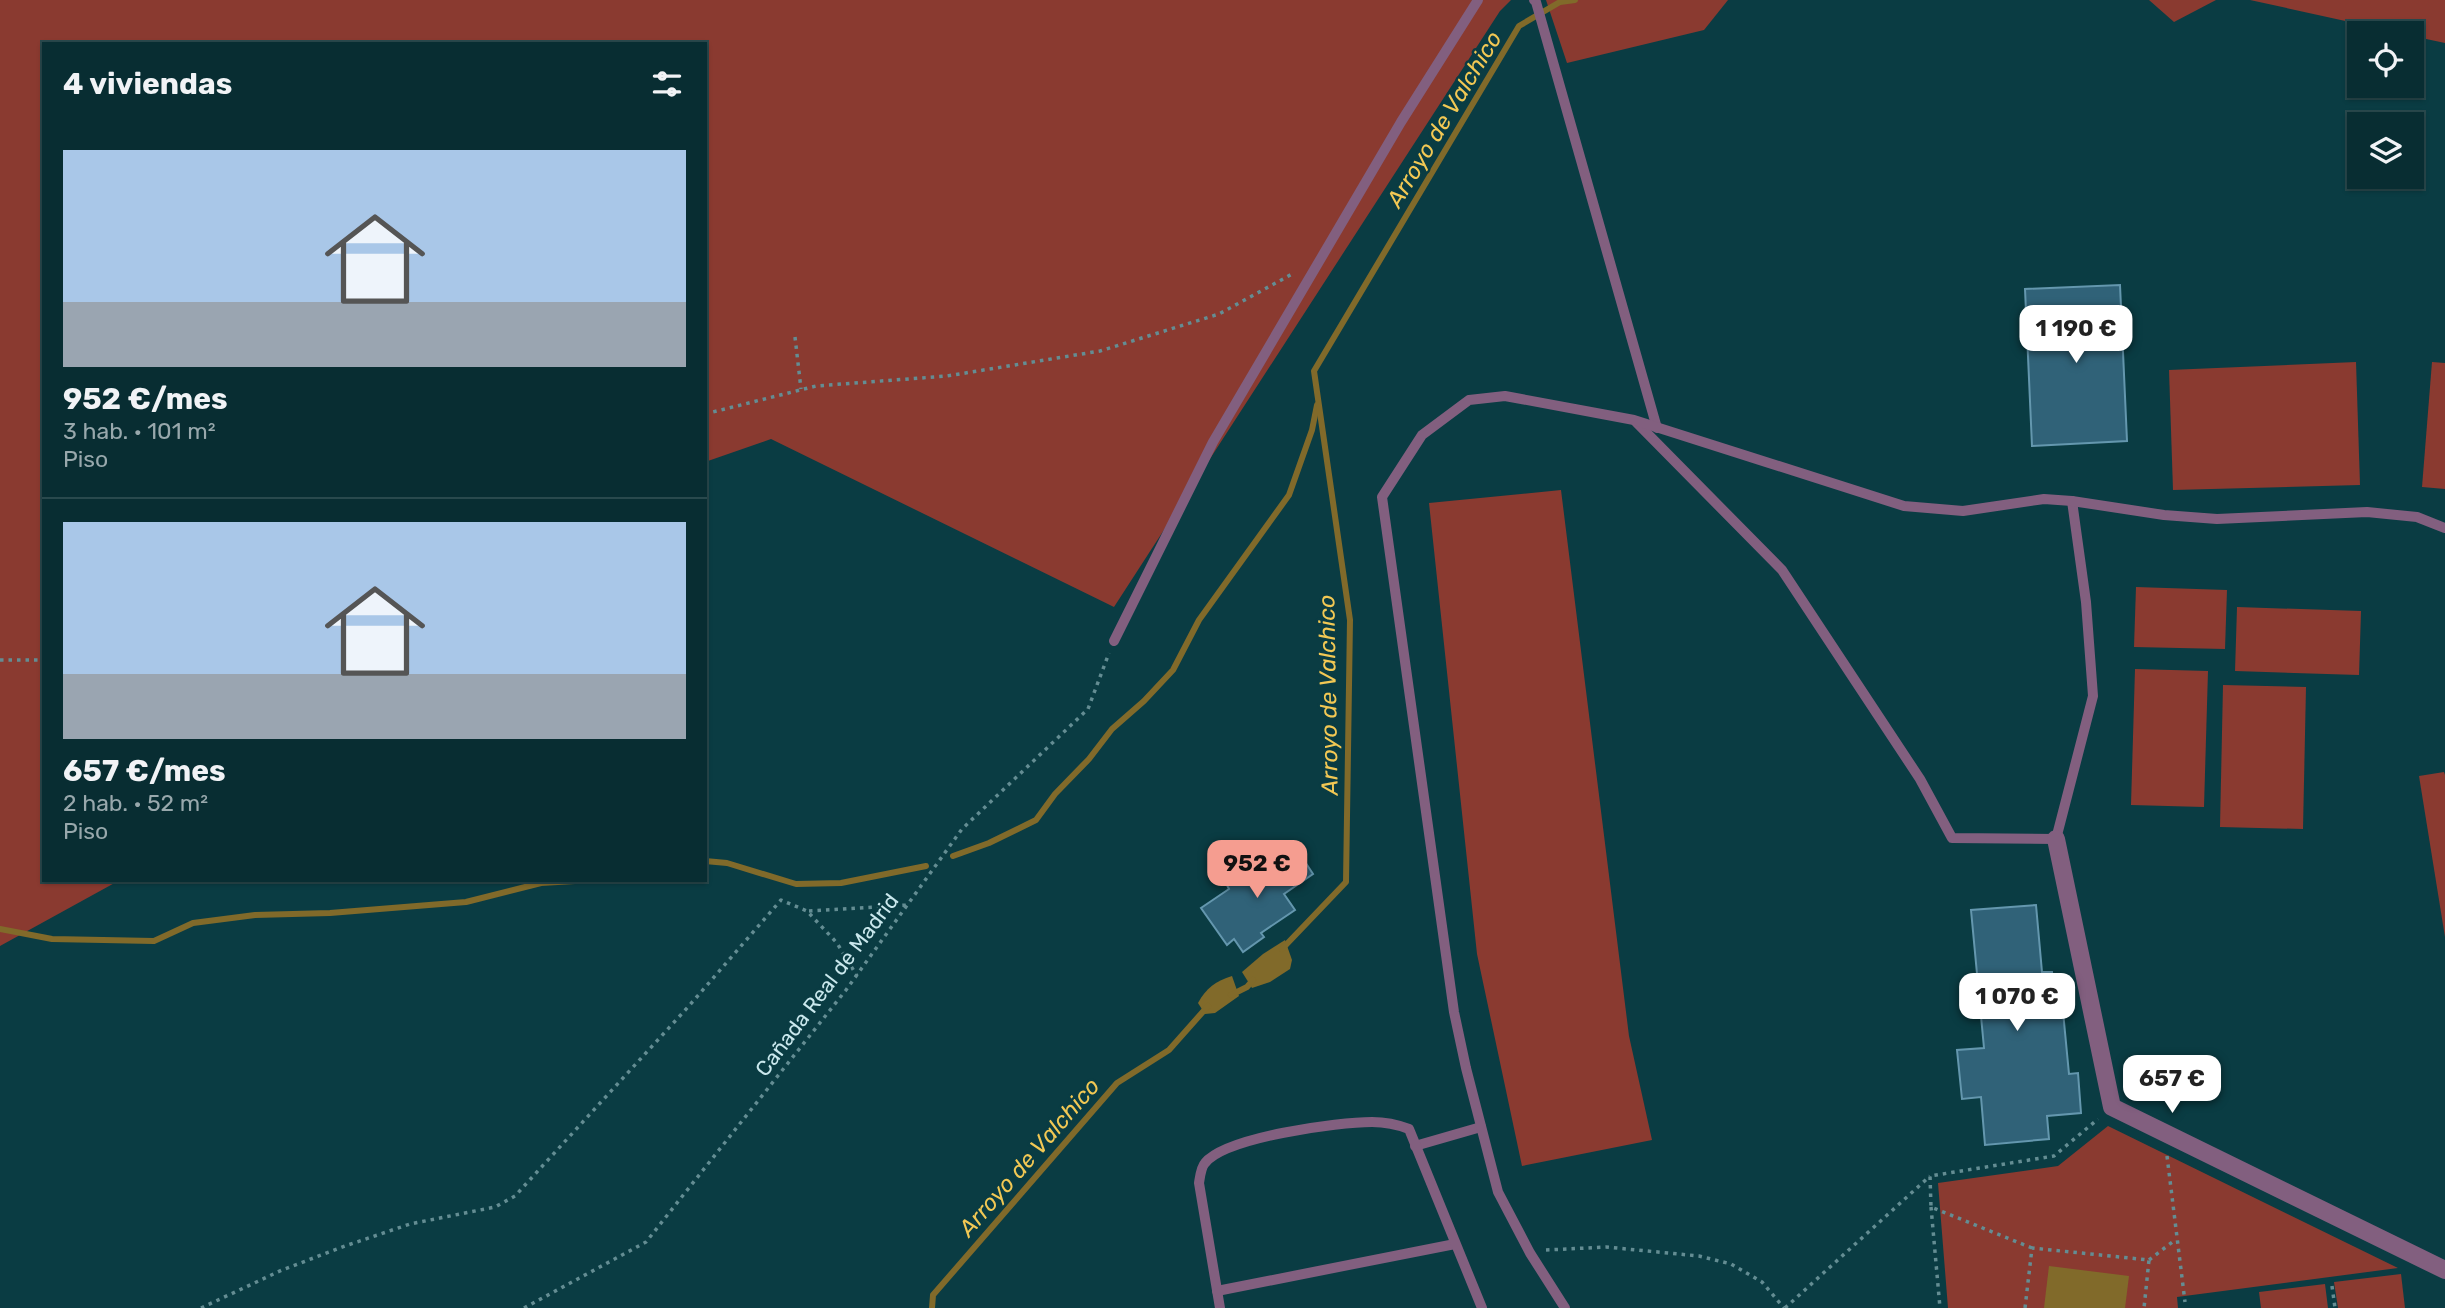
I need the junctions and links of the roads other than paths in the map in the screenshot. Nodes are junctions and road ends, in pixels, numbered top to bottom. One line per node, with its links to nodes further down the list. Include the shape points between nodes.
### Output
1 (1478, 0): 7 (lane, via 1213,442)
2 (1535, 1): 4 (lane)
3 (1634, 420): 4 (lane); 8 (lane, via 1782,570 1920,779 1952,838); 9 (lane, via 1505,396 1469,400 1422,435 1382,497 1454,1012)
4 (1657, 428): 5 (lane, via 1904,506 1962,511 2044,499)
5 (2072, 501): 6 (lane, via 2217,519 2367,512 2417,517); 8 (lane, via 2093,696)
6 (2445, 528)
7 (1114, 641)
8 (2056, 839): 12 (street, via 2112,1107)
9 (1481, 1127): 10 (lane); 16 (lane, via 1498,1192)
10 (1415, 1146): 11 (lane); 13 (lane, via 1409,1129 1370,1122 1309,1128 1219,1152 1204,1164 1199,1183)
11 (1455, 1244): 13 (lane); 15 (lane)
12 (2445, 1269)
13 (1217, 1291): 14 (lane)
14 (1220, 1308)
15 (1482, 1308)
16 (1564, 1308)

